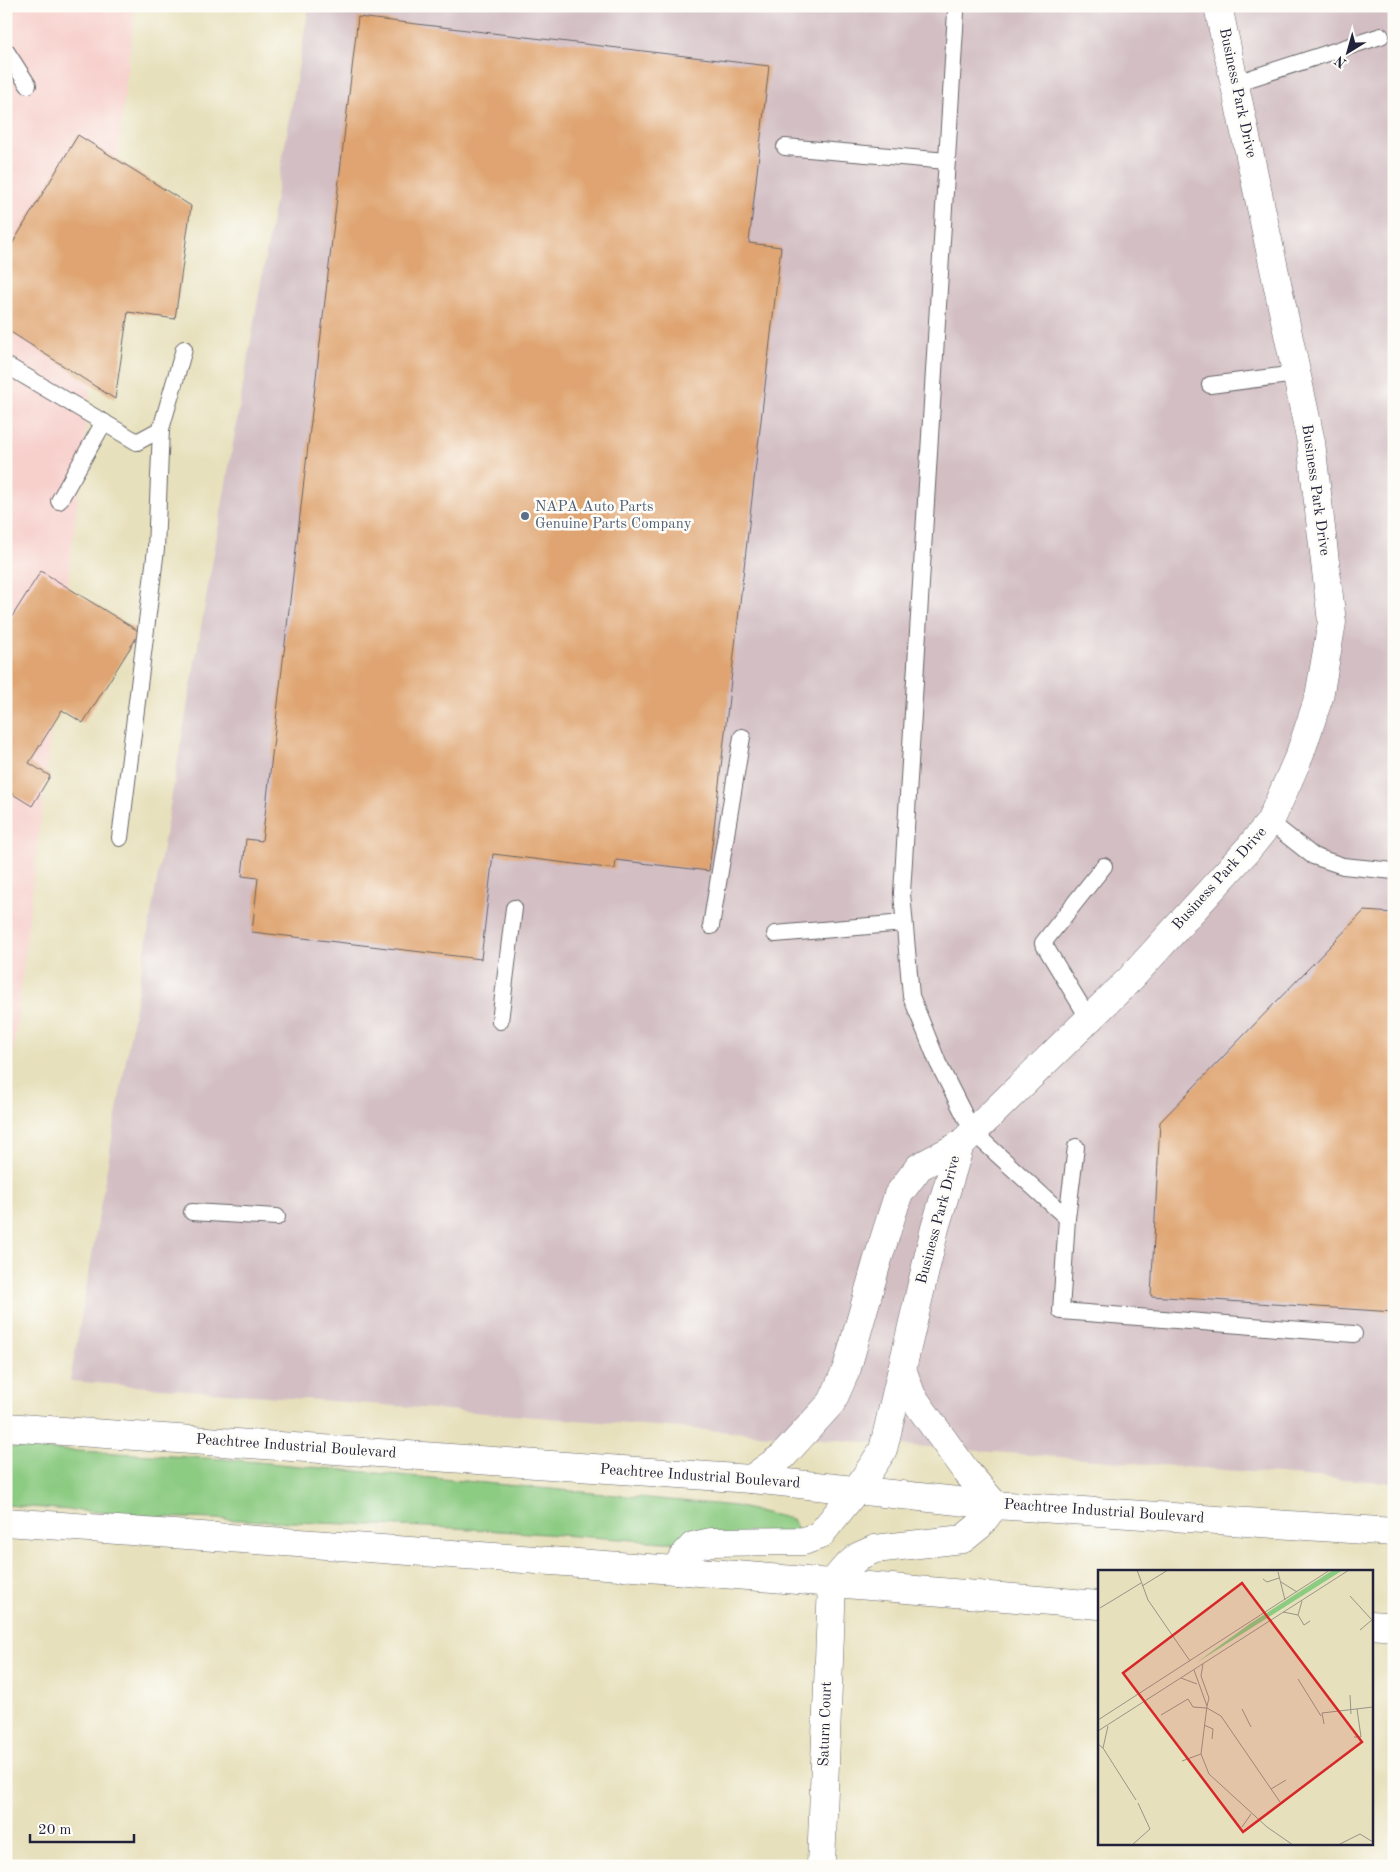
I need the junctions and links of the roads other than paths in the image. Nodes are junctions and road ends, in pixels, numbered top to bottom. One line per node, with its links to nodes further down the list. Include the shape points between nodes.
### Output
1 (1218, 6): 5 (main road, Business Park Drive)
2 (956, 12): 8 (lane)
3 (1381, 36): 5 (lane)
4 (6, 51): 6 (lane)
5 (1236, 83): 11 (main road, Business Park Drive)
6 (28, 85)
7 (785, 147): 8 (lane)
8 (947, 161): 22 (lane, via 902,893)
9 (184, 349): 14 (lane)
10 (6, 365): 13 (lane)
11 (1296, 374): 12 (lane); 17 (main road, Business Park Drive, via 1311,442 1332,622 1320,697 1300,754)
12 (1210, 385)
13 (104, 422): 14 (lane, via 137,442); 15 (lane)
14 (160, 429): 18 (lane, via 156,549)
15 (59, 501)
16 (742, 737): 23 (lane)
17 (1270, 822): 20 (lane, via 1313,856 1343,866); 25 (main road, Business Park Drive, via 1132,978)
18 (120, 838)
19 (1104, 866): 25 (lane, via 1043,943)
20 (1394, 871)
21 (514, 908): 26 (lane)
22 (904, 923): 24 (lane); 27 (lane, via 911,996)
23 (711, 926)
24 (775, 934)
25 (1089, 1019): 27 (main road, Business Park Drive)
26 (500, 1021)
27 (966, 1138): 31 (lane); 33 (main road, Business Park Drive, via 935,1228); 35 (main road, via 920,1167 898,1195 847,1368 832,1402 783,1456)
28 (1076, 1147): 31 (lane)
29 (192, 1212): 30 (lane)
30 (277, 1217)
31 (1068, 1218): 32 (lane, via 1061,1311)
32 (1354, 1334)
33 (902, 1369): 36 (main road, Business Park Drive, via 883,1450); 37 (main road, via 912,1396)
34 (6, 1427): 35 (main road, Peachtree Industrial Boulevard)
35 (751, 1480): 36 (main road, Peachtree Industrial Boulevard)
36 (857, 1489): 37 (main road, Peachtree Industrial Boulevard); 40 (main road, Business Park Drive, via 820,1535 804,1541 712,1542 693,1546)
37 (995, 1505): 39 (main road, Peachtree Industrial Boulevard); 41 (main road, via 979,1526 963,1539 875,1549 859,1556)
38 (6, 1522): 40 (main road)
39 (1394, 1532)
40 (675, 1570): 41 (main road)
41 (832, 1583): 42 (main road); 45 (main road, Saturn Court)
42 (1098, 1605)
43 (1372, 1625): 44 (main road)
44 (1394, 1627)
45 (821, 1866)

